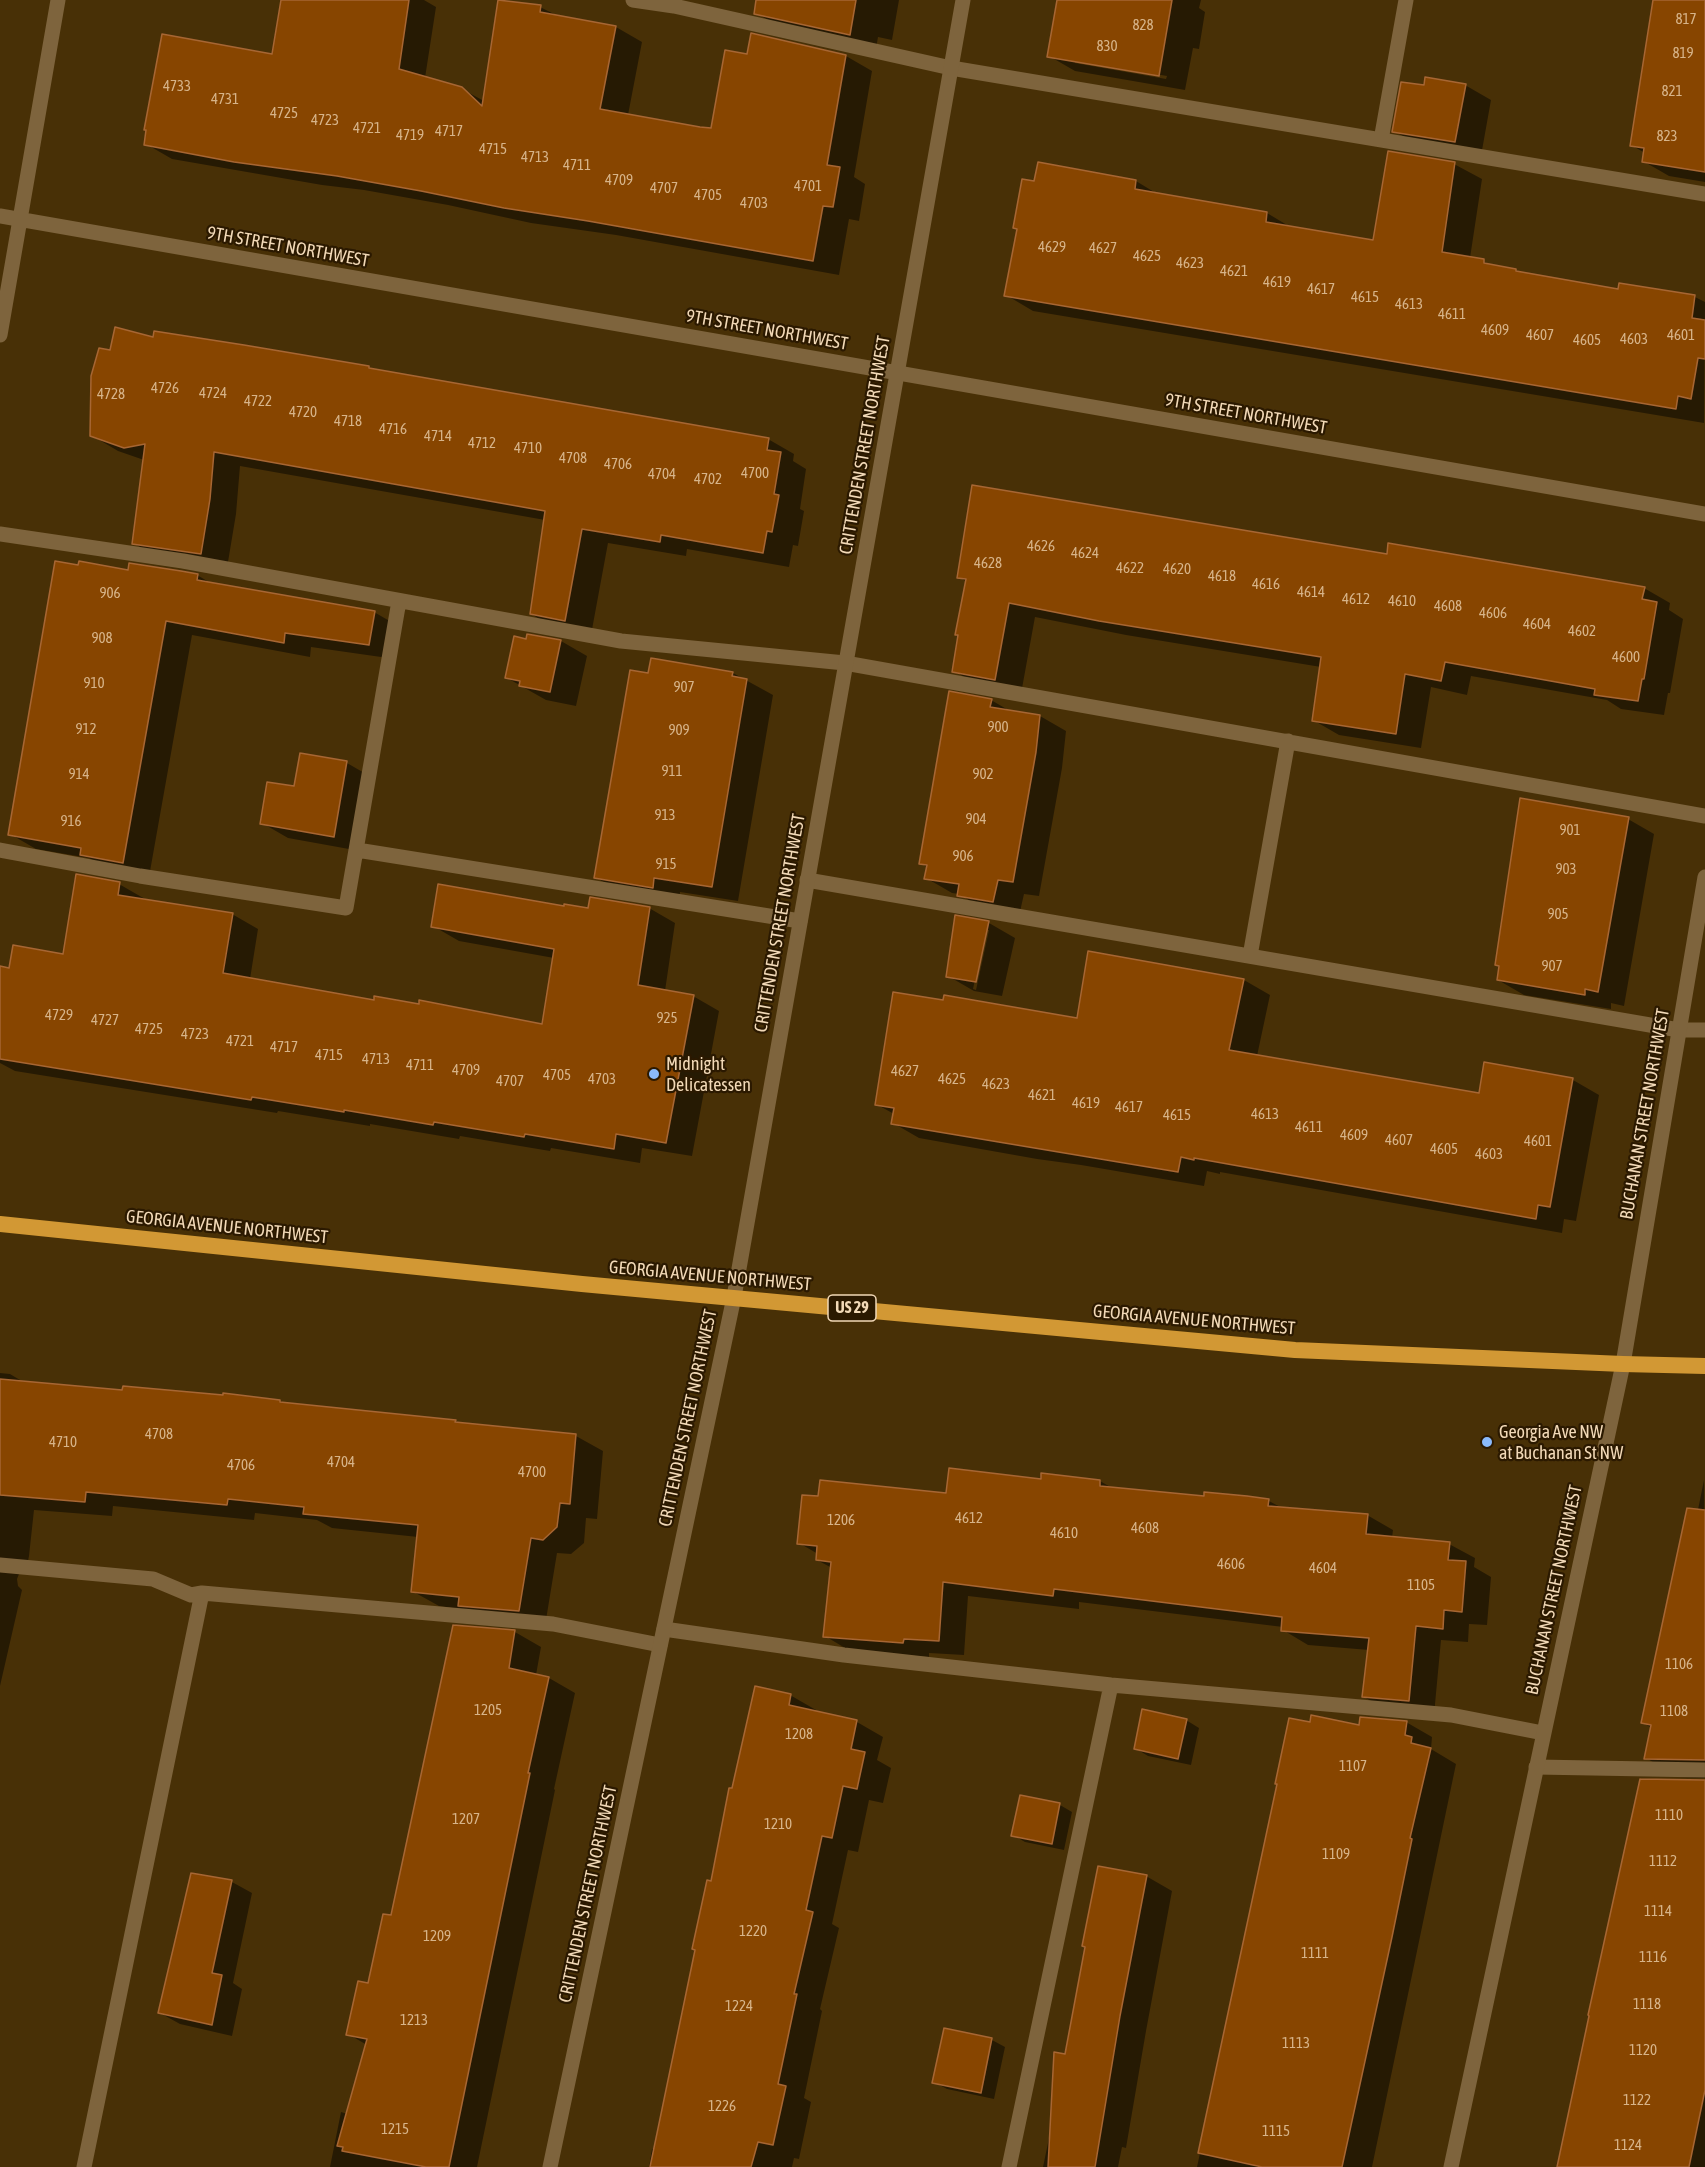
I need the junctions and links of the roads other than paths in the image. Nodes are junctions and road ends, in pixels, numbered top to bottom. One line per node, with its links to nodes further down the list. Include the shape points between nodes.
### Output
1 (58, 0): 9 (street)
2 (633, 0): 5 (street)
3 (963, 0): 5 (street, CRITTENDEN STREET NORTHWEST)
4 (1406, 0): 6 (street)
5 (951, 68): 6 (street); 11 (street, CRITTENDEN STREET NORTHWEST)
6 (1381, 140): 7 (street)
7 (1705, 194)
8 (0, 216): 9 (street, 9TH STREET NORTHWEST)
9 (20, 220): 10 (street); 11 (street, 9TH STREET NORTHWEST)
10 (0, 335)
11 (897, 373): 12 (street, 9TH STREET NORTHWEST); 15 (street, CRITTENDEN STREET NORTHWEST)
12 (1705, 514)
13 (0, 534): 14 (street, via 183,561)
14 (399, 602): 15 (street, via 621,641); 19 (street)
15 (845, 663): 16 (street); 21 (street, CRITTENDEN STREET NORTHWEST)
16 (1288, 741): 17 (street); 23 (street)
17 (1705, 816)
18 (0, 850): 19 (street, via 346,908)
19 (357, 850): 22 (street)
20 (1705, 877): 24 (street, BUCHANAN STREET NORTHWEST)
21 (807, 880): 22 (street, CRITTENDEN STREET NORTHWEST); 23 (street)
22 (800, 921): 27 (street, CRITTENDEN STREET NORTHWEST)
23 (1250, 956): 24 (street)
24 (1679, 1030): 25 (street); 28 (street, BUCHANAN STREET NORTHWEST)
25 (1705, 1030)
26 (0, 1224): 27 (highway, GEORGIA AVENUE NORTHWEST / US 29)
27 (734, 1297): 28 (highway, GEORGIA AVENUE NORTHWEST / US 29, via 1295,1350); 32 (street, CRITTENDEN STREET NORTHWEST)
28 (1623, 1364): 29 (highway, GEORGIA AVENUE NORTHWEST / US 29); 35 (street, BUCHANAN STREET NORTHWEST)
29 (1705, 1366)
30 (0, 1564): 31 (street, via 153,1579 191,1595)
31 (202, 1593): 33 (street, via 541,1623); 38 (street)
32 (664, 1629): 33 (street, CRITTENDEN STREET NORTHWEST); 34 (street, via 844,1655)
33 (660, 1645): 39 (street, CRITTENDEN STREET NORTHWEST)
34 (1111, 1685): 35 (street, via 1451,1715); 40 (street)
35 (1544, 1733): 36 (street, BUCHANAN STREET NORTHWEST)
36 (1536, 1767): 37 (street); 41 (street, BUCHANAN STREET NORTHWEST)
37 (1705, 1770)
38 (84, 2167)
39 (550, 2167)
40 (1010, 2167)
41 (1451, 2167)

